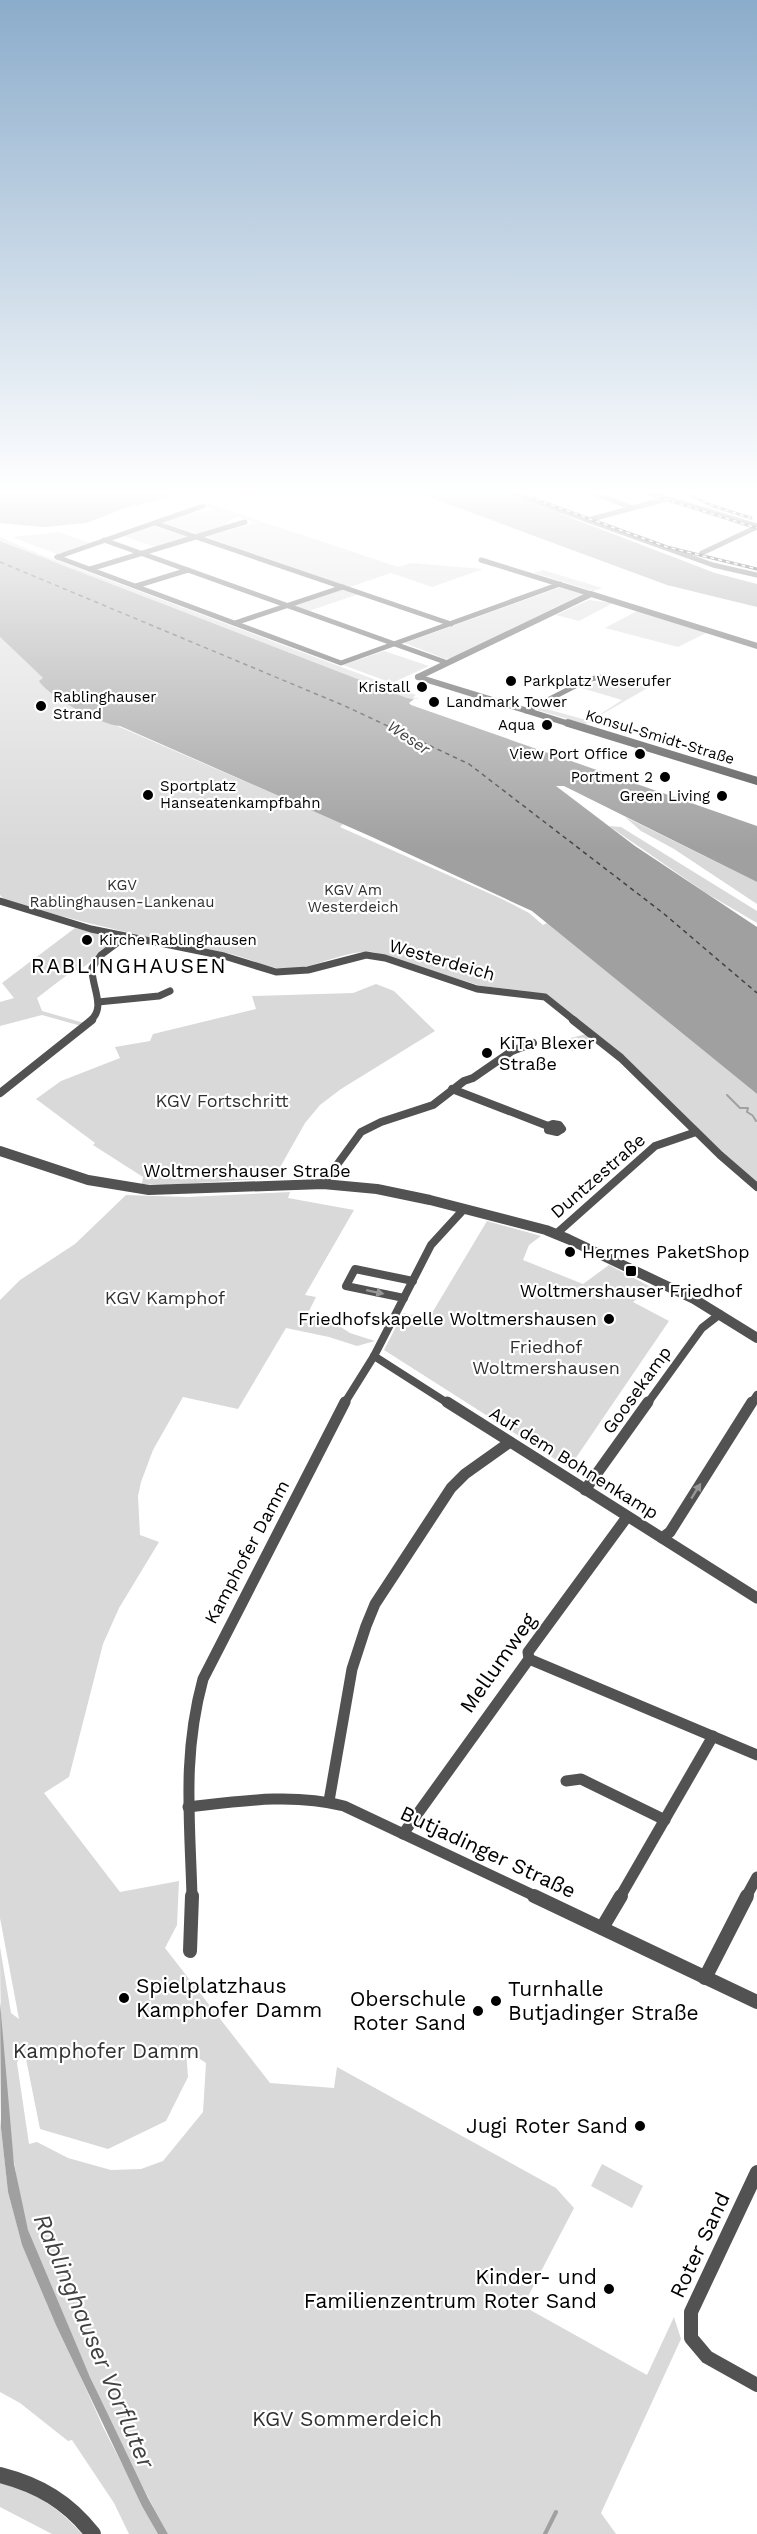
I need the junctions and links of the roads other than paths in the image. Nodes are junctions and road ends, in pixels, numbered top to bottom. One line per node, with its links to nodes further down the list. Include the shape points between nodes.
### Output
1 (206, 612): 9 (street)
2 (267, 612): 9 (street)
3 (292, 612): 13 (street)
4 (304, 612): 11 (street)
5 (417, 612): 10 (street)
6 (483, 612): 10 (street)
7 (552, 612): 14 (street)
8 (649, 612): 12 (street)
9 (235, 623): 13 (street, via 341,663)
10 (451, 624): 11 (street)
11 (396, 645): 13 (street); 14 (street)
12 (757, 646)
13 (388, 647): 14 (street)
14 (442, 664): 16 (street, Konsul-Smidt-Straße, via 418,677)
15 (600, 677): 16 (street)
16 (526, 711): 17 (street, Konsul-Smidt-Straße)
17 (757, 781)
18 (0, 901): 19 (street, Westerdeich)
19 (125, 937): 21 (street, via 94,962 91,971); 26 (street, Westerdeich, via 224,956 286,973 356,956 375,956 477,989 545,998 627,1064)
20 (170, 991): 21 (street, via 159,996)
21 (98, 1002): 24 (street, via 98,1012 92,1020)
22 (533, 1043): 23 (street, via 512,1051)
23 (452, 1089): 25 (street); 28 (street, via 433,1104 361,1132)
24 (0, 1093)
25 (548, 1126)
26 (696, 1132): 29 (street, Westerdeich); 31 (street, Duntzestraße, via 655,1146)
27 (0, 1151): 28 (street, Woltmershauser Straße, via 88,1180 149,1190)
28 (323, 1184): 30 (street, Woltmershauser Straße, via 377,1189)
29 (757, 1187)
30 (464, 1209): 31 (street, Woltmershauser Straße); 32 (street, Kamphofer Damm, via 431,1245)
31 (556, 1234): 34 (street, Woltmershauser Straße)
32 (413, 1281): 33 (street, Kamphofer Damm); 33 (street, one-way to 33, via 355,1269 346,1286)
33 (404, 1298): 36 (street, Kamphofer Damm)
34 (720, 1314): 35 (street, Woltmershauser Straße); 39 (street, Goosekamp, via 702,1328)
35 (757, 1338)
36 (374, 1356): 38 (street, Auf dem Bohnenkamp); 48 (street, Kamphofer Damm, via 351,1391 203,1679 187,1748)
37 (757, 1395): 41 (street, one-way to 37, via 670,1532)
38 (510, 1442): 39 (street, Auf dem Bohnenkamp); 47 (street, via 451,1488 375,1604 352,1669)
39 (585, 1490): 40 (street, Auf dem Bohnenkamp)
40 (627, 1517): 41 (street, Auf dem Bohnenkamp); 43 (street, Mellumweg, via 528,1652)
41 (662, 1538): 42 (street, Auf dem Bohnenkamp)
42 (757, 1598)
43 (529, 1659): 44 (street); 50 (street, Mellumweg)
44 (713, 1736): 45 (street); 49 (street)
45 (757, 1755)
46 (566, 1781): 49 (street, via 580,1779)
47 (329, 1801): 48 (street, Butjadinger Straße, via 291,1797); 50 (street, Butjadinger Straße)
48 (188, 1807): 53 (street, Kamphofer Damm)
49 (665, 1820): 52 (street)
50 (403, 1834): 52 (street, Butjadinger Straße)
51 (757, 1877): 54 (street)
52 (602, 1928): 54 (street, Butjadinger Straße)
53 (190, 1951)
54 (705, 1977): 55 (street, Butjadinger Straße)
55 (757, 2002)
56 (757, 2172): 57 (street, Roter Sand, via 691,2312 691,2338 707,2357)
57 (757, 2385)
58 (0, 2475): 59 (street, via 24,2480 57,2496)
59 (93, 2534)

